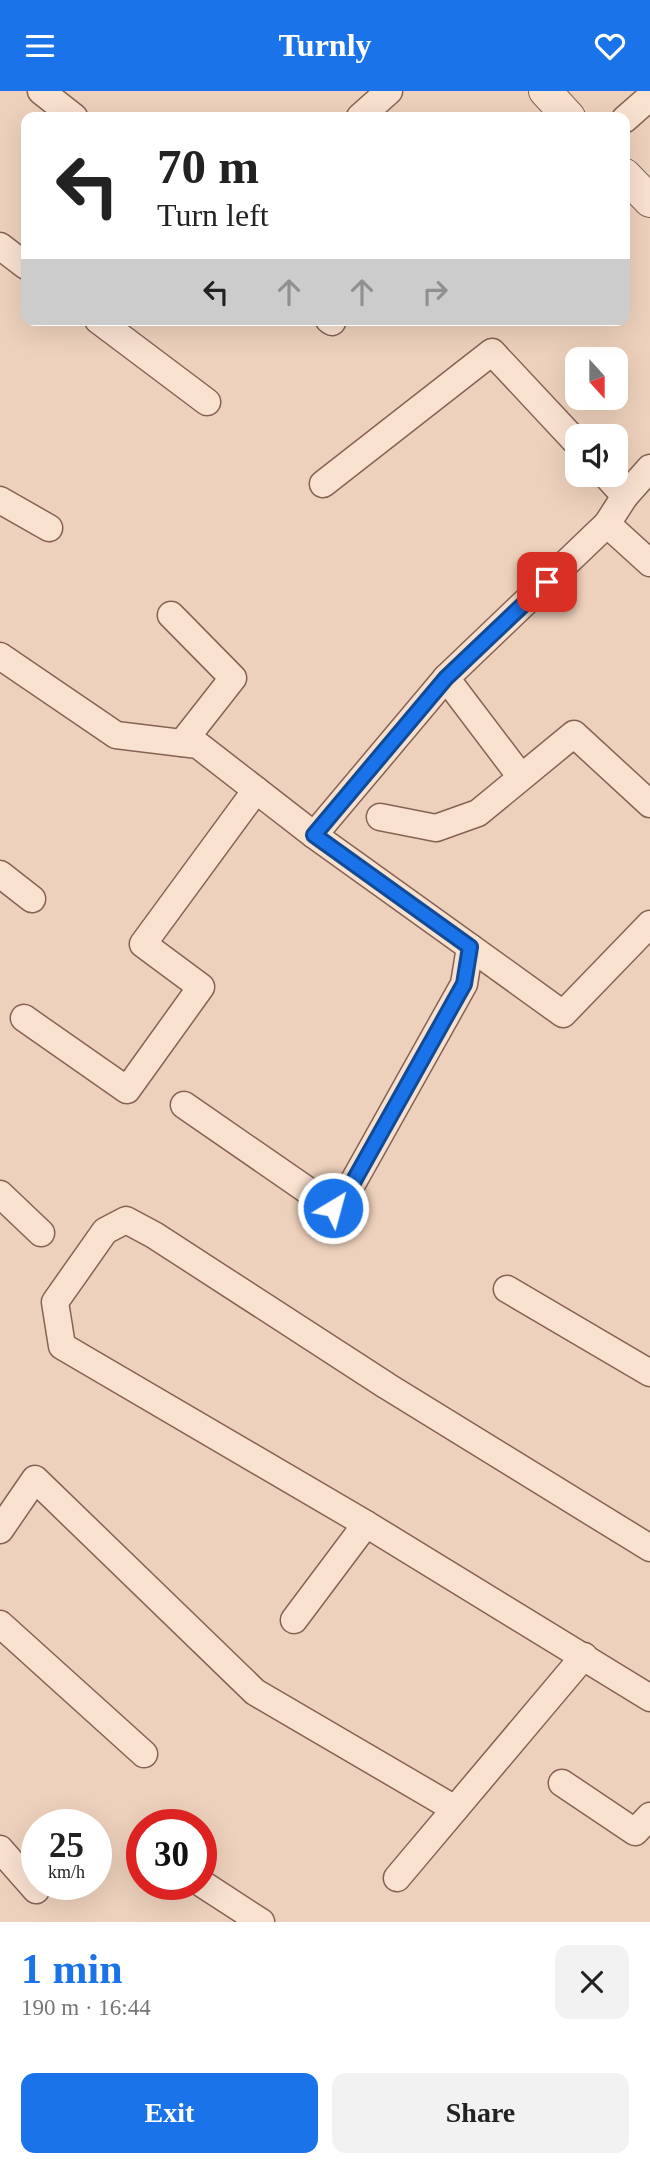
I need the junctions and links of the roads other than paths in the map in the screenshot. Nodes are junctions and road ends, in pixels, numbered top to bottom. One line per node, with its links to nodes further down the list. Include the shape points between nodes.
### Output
1 (41, 91): 5 (street)
2 (389, 91): 6 (street)
3 (545, 91): 7 (street)
4 (650, 97): 8 (street)
5 (68, 112)
6 (366, 112)
7 (564, 112)
8 (630, 115)
9 (0, 246): 10 (street)
10 (21, 262)
11 (106, 326): 12 (street)
12 (207, 402)
13 (565, 430): 15 (street, via 492,352)
14 (650, 468): 17 (street)
15 (323, 484)
16 (617, 487): 17 (street)
17 (625, 496): 19 (street)
18 (0, 500): 20 (street)
19 (607, 524): 21 (street); 24 (street)
20 (49, 528)
21 (650, 563)
22 (171, 615): 25 (street, via 233,678)
23 (0, 656): 25 (street, via 116,735)
24 (446, 678): 26 (street); 30 (street)
25 (182, 743): 27 (street, via 198,745)
26 (521, 777): 28 (street, via 574,734); 29 (street, via 478,813 436,828)
27 (256, 790): 30 (street); 35 (street, via 143,944 201,987 127,1090)
28 (650, 804)
29 (380, 817)
30 (314, 835): 34 (street)
31 (0, 874): 32 (street)
32 (32, 899)
33 (650, 924): 34 (street, via 563,1014)
34 (470, 947): 36 (street, via 464,984 347,1193 333,1208)
35 (24, 1018)
36 (184, 1105)
37 (0, 1194): 38 (street)
38 (41, 1233)
39 (507, 1289): 40 (street)
40 (650, 1373)
41 (366, 1524): 43 (street, via 62,1346 55,1302 105,1231 126,1220 154,1235); 44 (street); 46 (street)
42 (0, 1530): 50 (street, via 35,1479 255,1692)
43 (650, 1548)
44 (294, 1620)
45 (0, 1624): 48 (street)
46 (584, 1657): 47 (street); 50 (street)
47 (650, 1698)
48 (144, 1754)
49 (562, 1783): 51 (street, via 635,1832)
50 (455, 1809): 54 (street)
51 (650, 1816)
52 (0, 1849): 53 (street)
53 (21, 1873)
54 (397, 1878)
55 (217, 1893): 56 (street)
56 (261, 1922)

